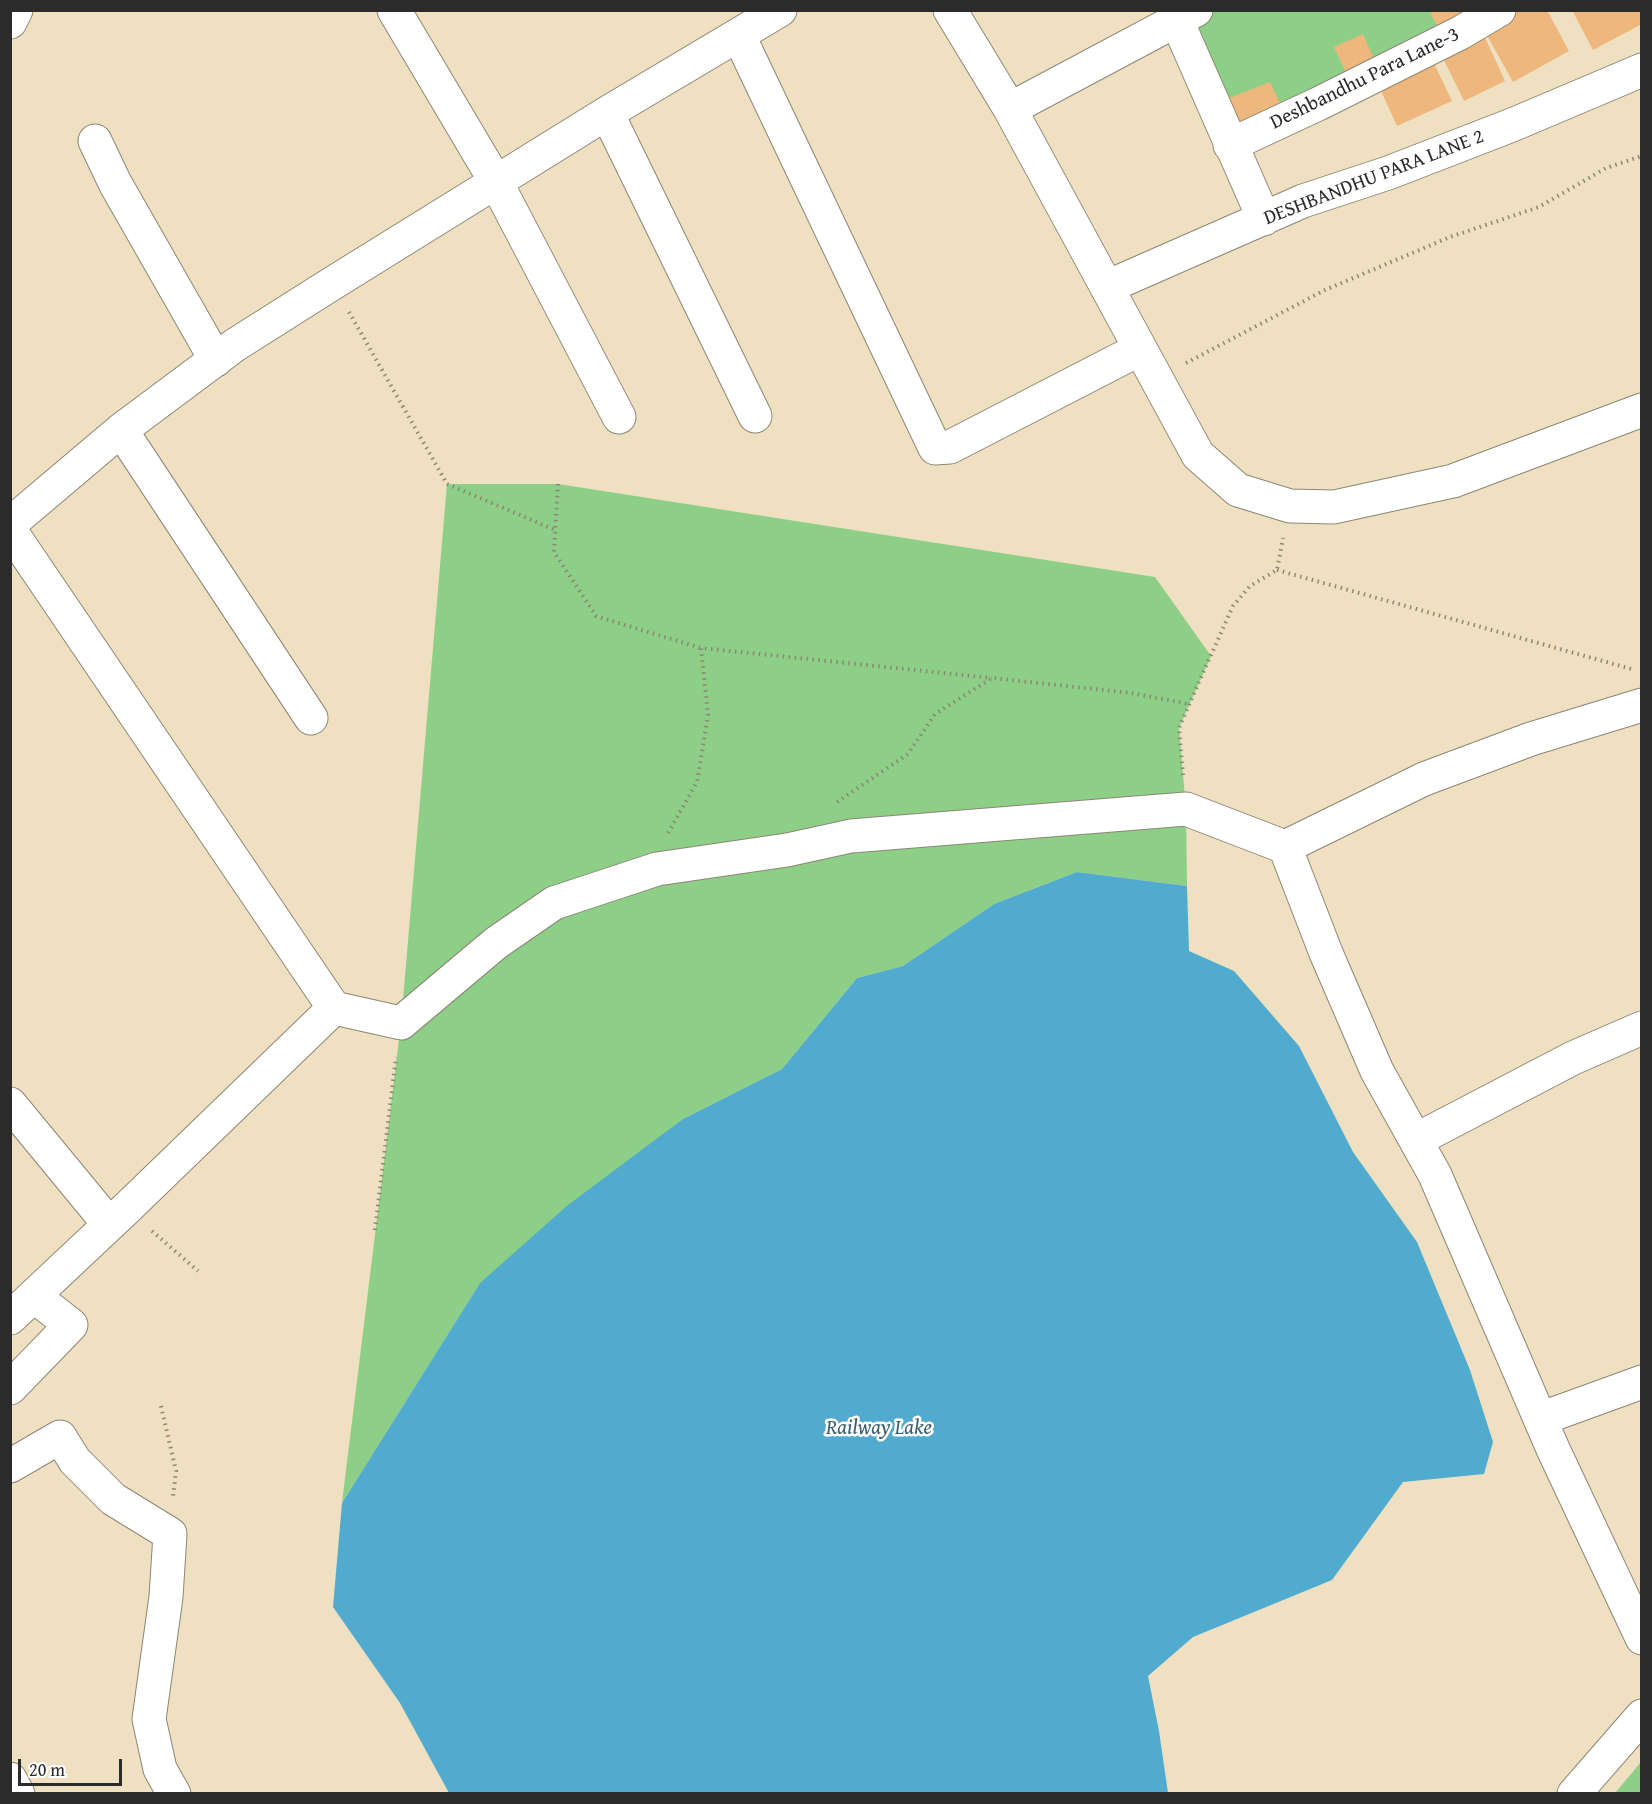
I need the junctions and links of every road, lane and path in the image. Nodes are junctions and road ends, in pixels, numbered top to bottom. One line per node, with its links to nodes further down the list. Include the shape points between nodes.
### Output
1 (16, 10): 7 (street)
2 (394, 10): 15 (street)
3 (780, 10): 8 (street)
4 (950, 10): 10 (street)
5 (1499, 10): 13 (street, Deshbandhu Para Lane-3, via 1328,99)
6 (1186, 16): 10 (street); 13 (street)
7 (10, 21)
8 (739, 36): 11 (street); 19 (street, via 935,448 950,447)
9 (1641, 70): 16 (street, DESHBANDHU PARA LANE 2, via 1512,125 1303,201)
10 (1010, 109): 18 (street)
11 (607, 113): 15 (street); 23 (street)
12 (95, 141): 20 (street)
13 (1230, 144): 16 (street)
14 (1641, 156): 21 (path, via 1606,168 1539,207 1450,237 1325,290)
15 (496, 182): 17 (street); 24 (street)
16 (1264, 219): 18 (street, DESHBANDHU PARA LANE 2)
17 (333, 283): 20 (street); 30 (path, via 447,484)
18 (1107, 287): 19 (street)
19 (1140, 349): 21 (street)
20 (216, 360): 25 (street)
21 (1156, 379): 27 (street, via 1198,455 1238,490)
22 (1641, 410): 27 (street, via 1453,481 1334,507)
23 (755, 416)
24 (620, 417)
25 (121, 430): 28 (street); 37 (street)
26 (558, 484): 30 (path)
27 (1290, 506): 31 (path)
28 (10, 524)
29 (10, 530): 42 (street)
30 (555, 530): 32 (path, via 554,552 597,616)
31 (1277, 570): 33 (path); 35 (path, via 1250,586 1233,606)
32 (701, 648): 34 (path); 41 (path, via 708,715 697,782 655,855)
33 (1641, 672)
34 (992, 678): 35 (path, via 1131,693); 38 (path, via 935,714 908,754)
35 (1189, 704): 39 (path, via 1179,728)
36 (1641, 705): 40 (street, via 1530,739 1424,779)
37 (311, 718)
38 (832, 806)
39 (1186, 808): 40 (street); 41 (street, via 851,836 787,850)
40 (1285, 847): 46 (street, via 1377,1071)
41 (657, 869): 43 (street, via 554,903 496,943)
42 (334, 1008): 43 (street); 47 (street)
43 (400, 1023): 48 (path)
44 (1641, 1028): 46 (street)
45 (10, 1104): 47 (street)
46 (1416, 1140): 55 (street, via 1436,1175)
47 (118, 1217): 49 (path); 50 (street)
48 (375, 1230)
49 (198, 1271)
50 (34, 1296): 51 (street); 53 (street, via 71,1325)
51 (10, 1318)
52 (1641, 1382): 55 (street)
53 (10, 1388)
54 (161, 1406): 57 (path, via 176,1471)
55 (1540, 1419): 58 (street)
56 (10, 1466): 57 (street, via 60,1437 75,1461 113,1499)
57 (170, 1534): 62 (street, via 166,1597 149,1719 160,1769)
58 (1641, 1638)
59 (1641, 1716): 63 (street)
60 (10, 1779): 61 (street)
61 (18, 1794)
62 (174, 1794)
63 (1574, 1794)

